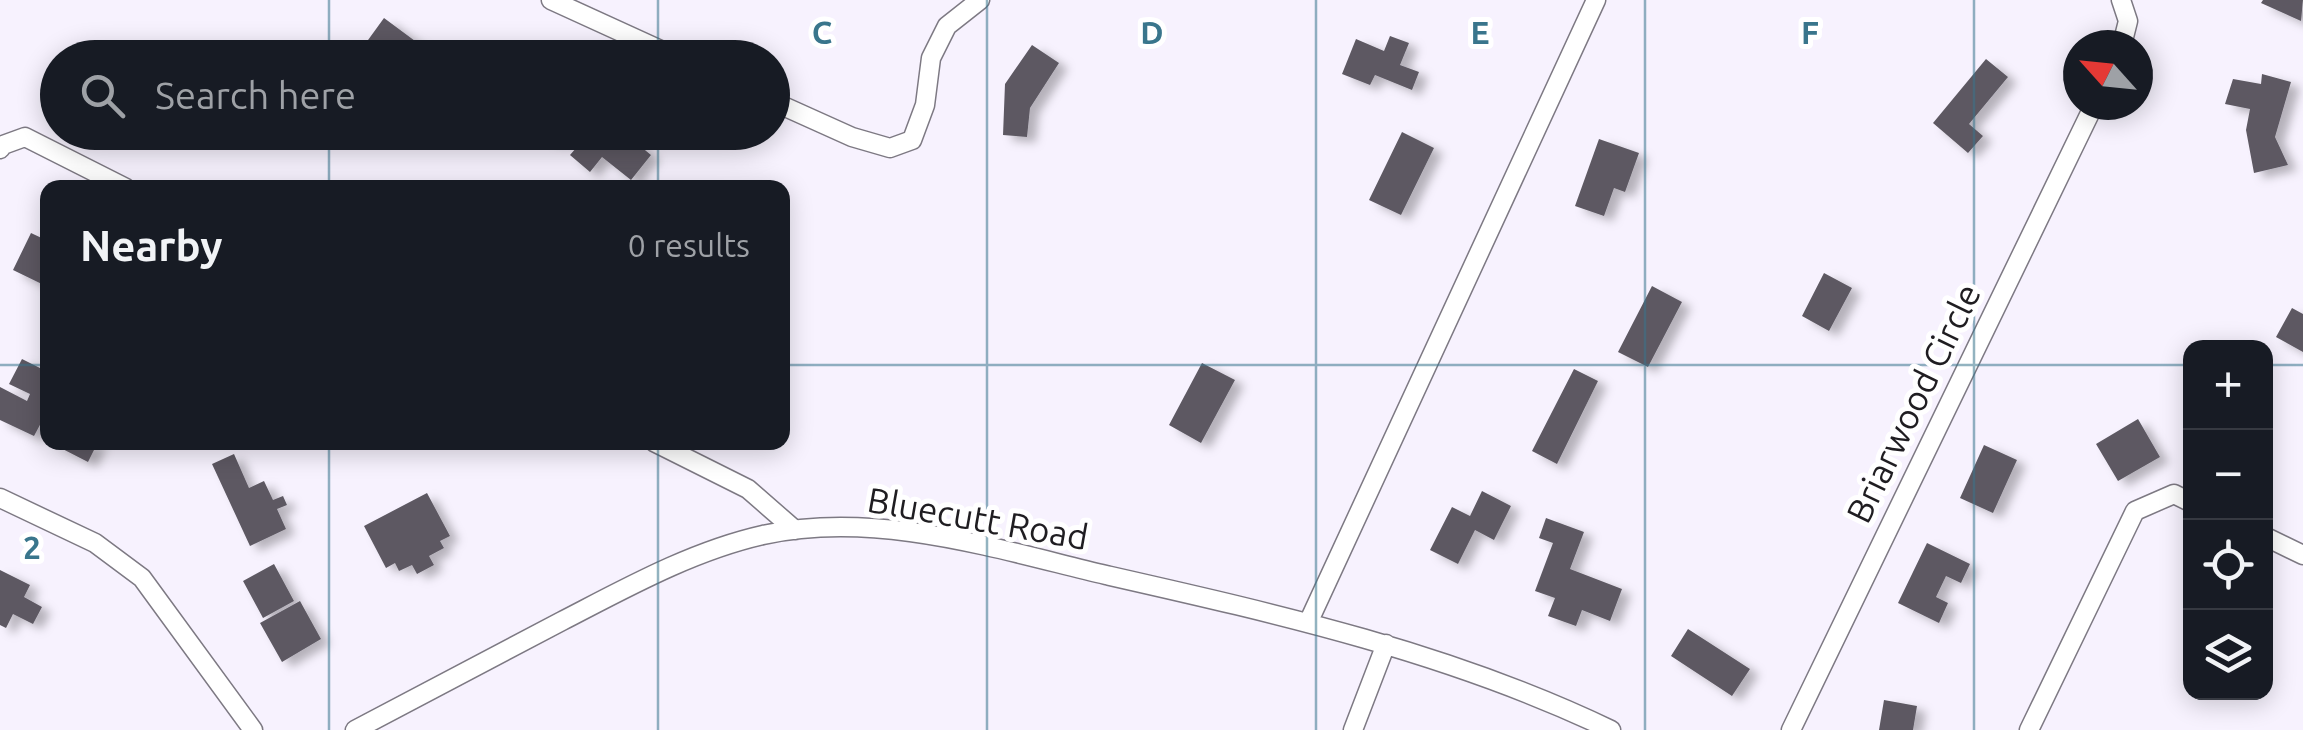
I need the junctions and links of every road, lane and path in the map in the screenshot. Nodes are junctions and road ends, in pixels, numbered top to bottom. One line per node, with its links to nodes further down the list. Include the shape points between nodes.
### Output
1 (551, 0): 6 (street)
2 (980, 0): 7 (street, via 947,26 931,58 912,140 890,148)
3 (1596, 0): 19 (street)
4 (2122, 0): 5 (street)
5 (2126, 30)
6 (639, 40)
7 (790, 109)
8 (2087, 120): 25 (street, Briarwood Circle)
9 (40, 145): 10 (street, via 25,137)
10 (0, 148)
11 (51, 150): 12 (street)
12 (110, 180)
13 (670, 450): 16 (street, via 748,488)
14 (0, 498): 21 (street, via 95,543 142,578)
15 (2183, 498): 26 (street, via 2174,494 2135,512)
16 (795, 530): 19 (street, Bluecutt Road, via 865,528 945,539); 22 (street, Bluecutt Road, via 730,544 640,581)
17 (2273, 541): 18 (street)
18 (2303, 555)
19 (1308, 622): 20 (street, Bluecutt Road)
20 (1386, 644): 23 (street); 24 (street, Bluecutt Road, via 1482,675)
21 (253, 730)
22 (354, 730)
23 (1354, 730)
24 (1610, 730)
25 (1792, 730)
26 (2029, 730)

